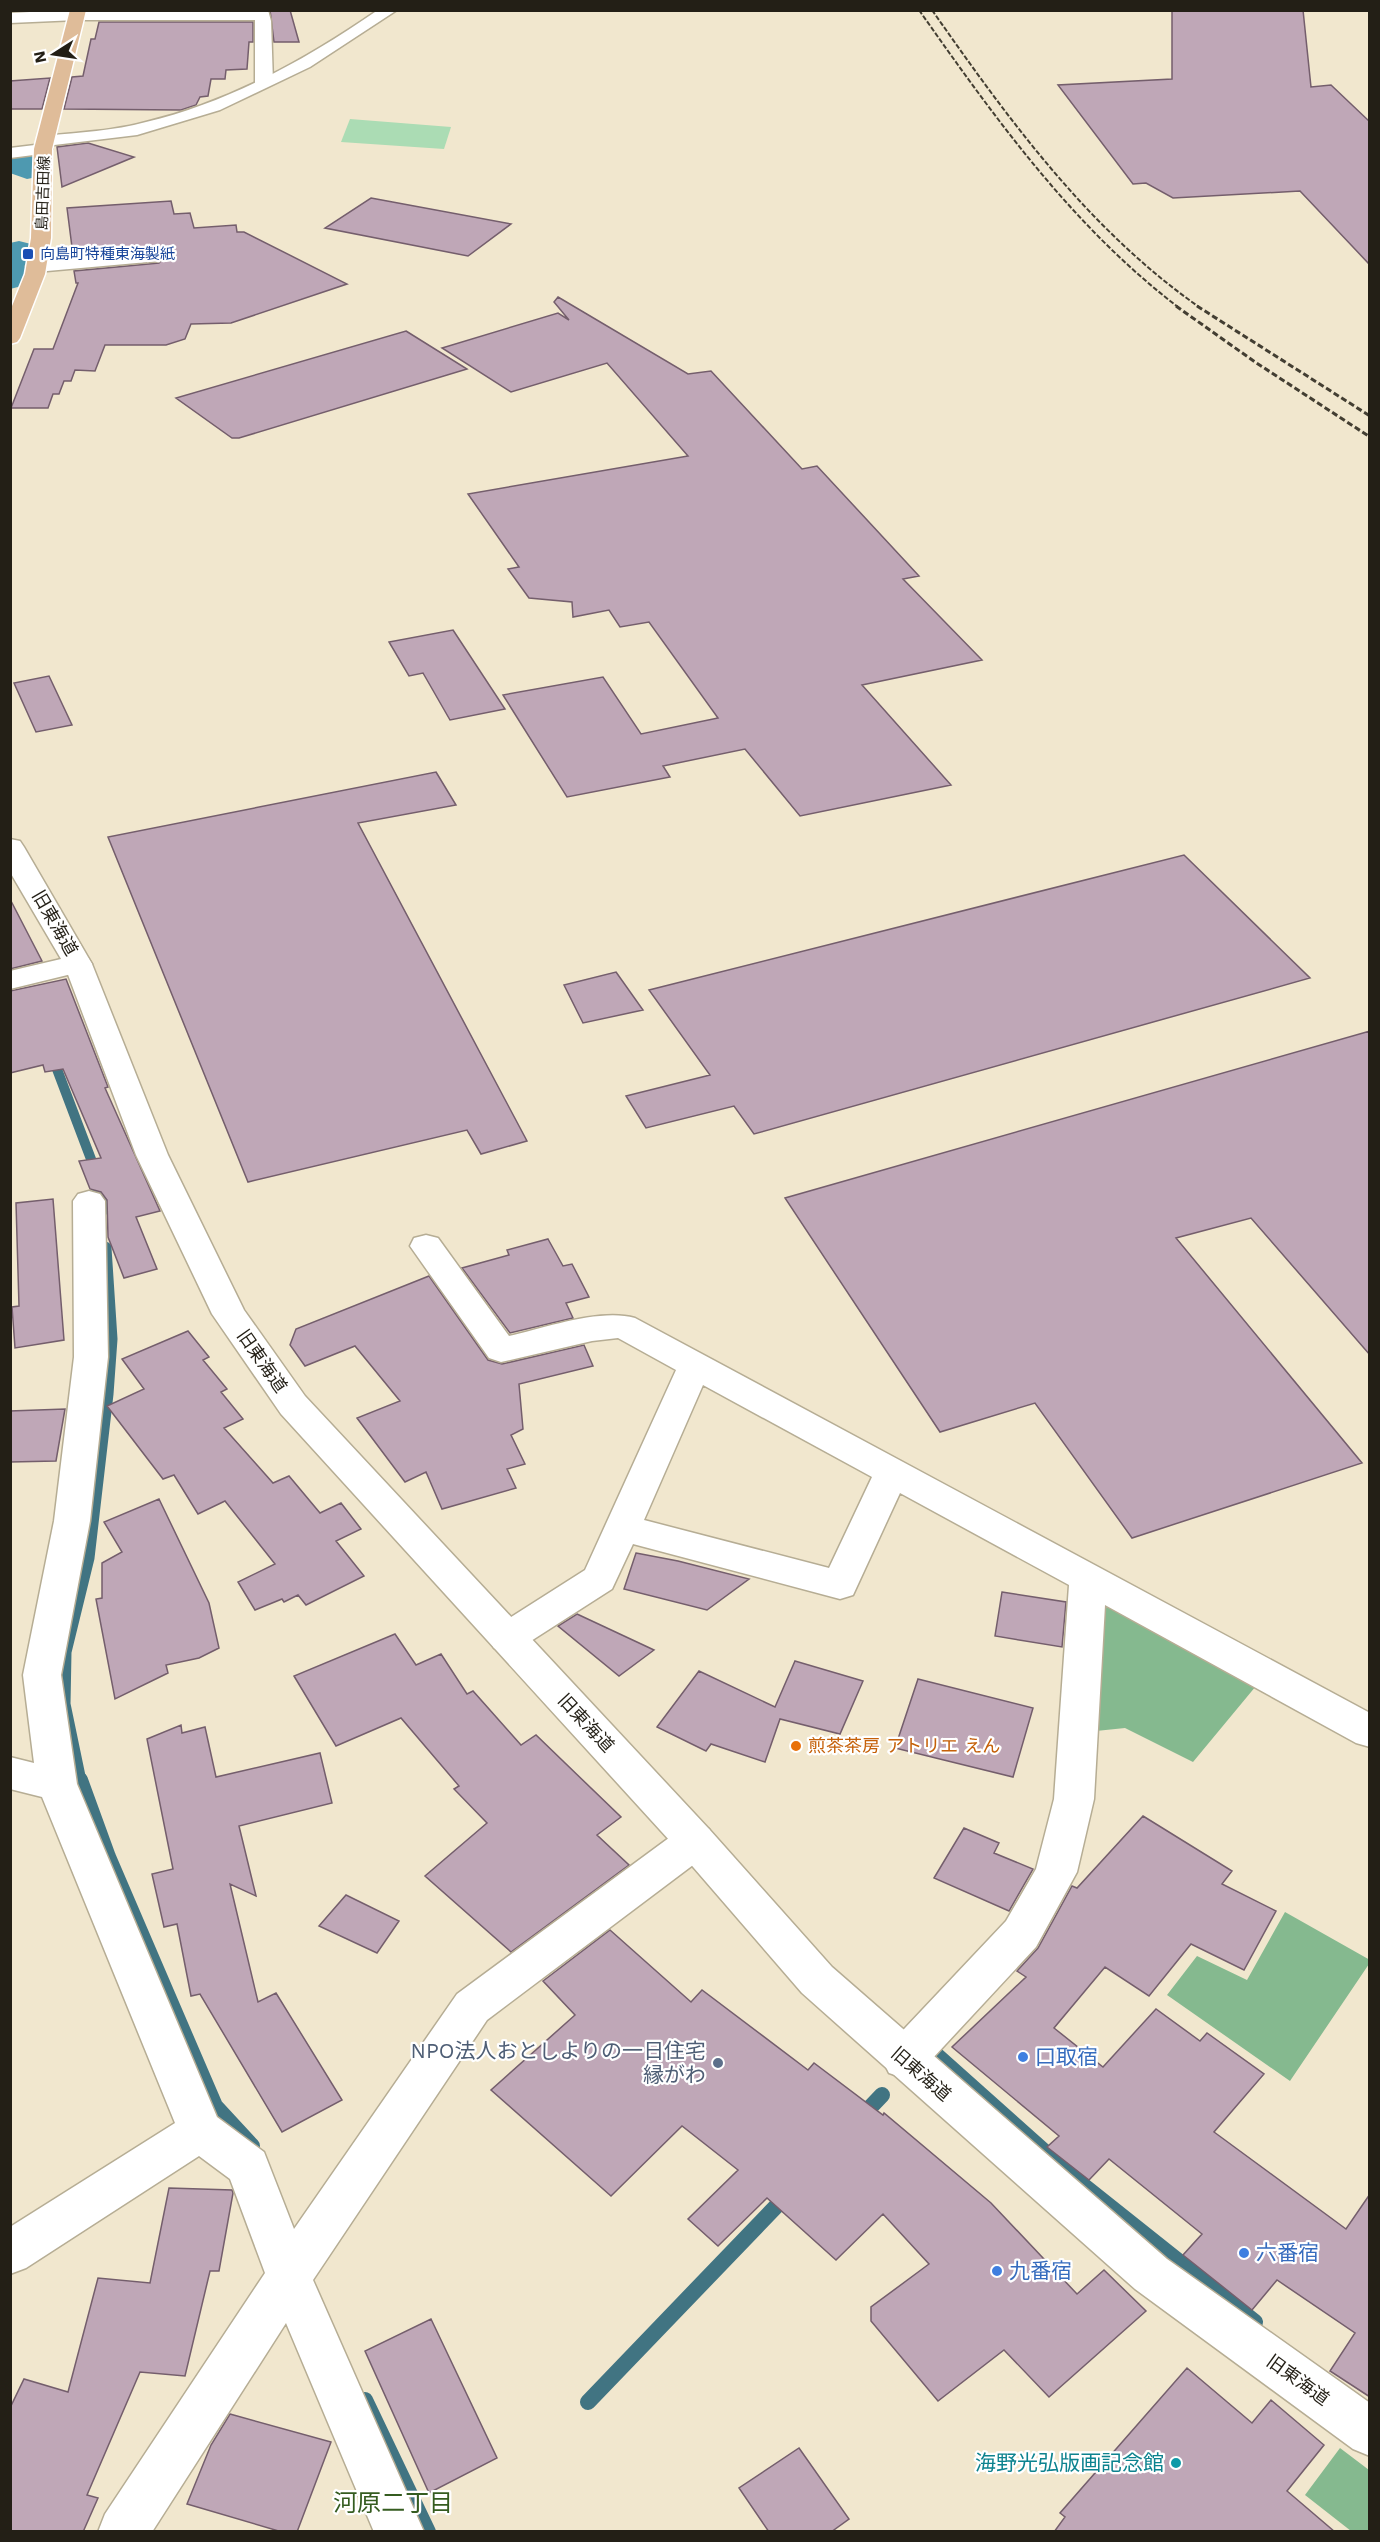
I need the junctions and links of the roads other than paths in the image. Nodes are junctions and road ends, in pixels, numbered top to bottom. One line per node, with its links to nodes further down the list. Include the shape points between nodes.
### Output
1 (389, 10): 5 (street, via 352,36)
2 (77, 13): 3 (street); 4 (street); 6 (main road, 島田吉田線)
3 (261, 13): 5 (street)
4 (10, 18)
5 (264, 83): 6 (street, via 218,104 150,127)
6 (45, 145): 7 (street); 9 (main road, 島田吉田線)
7 (10, 153)
8 (152, 257): 9 (street)
9 (36, 266): 10 (main road, 島田吉田線)
10 (10, 338)
11 (10, 847): 12 (street, 旧東海道)
12 (78, 964): 13 (street); 20 (street, 旧東海道, via 152,1155 229,1314 293,1405)
13 (10, 981)
14 (89, 1201): 23 (street, via 91,1357 72,1521 42,1675)
15 (426, 1246): 16 (street, via 501,1350 592,1329 623,1326)
16 (695, 1365): 17 (street); 18 (street)
17 (891, 1472): 18 (street, via 840,1585); 19 (street)
18 (622, 1528): 20 (street, via 599,1579)
19 (1088, 1579): 21 (street); 25 (street, via 1074,1799 1056,1872 1021,1934)
20 (507, 1638): 24 (street, 旧東海道)
21 (1370, 1732)
22 (10, 1773): 23 (street)
23 (57, 1784): 26 (street)
24 (694, 1841): 25 (street, 旧東海道, via 817,1980); 28 (street, via 472,2007)
25 (904, 2059): 29 (street, 旧東海道, via 1151,2274)
26 (200, 2131): 27 (street); 28 (street, via 248,2166)
27 (10, 2253)
28 (290, 2278): 30 (street); 31 (street)
29 (1370, 2432)
30 (123, 2532)
31 (399, 2532)

